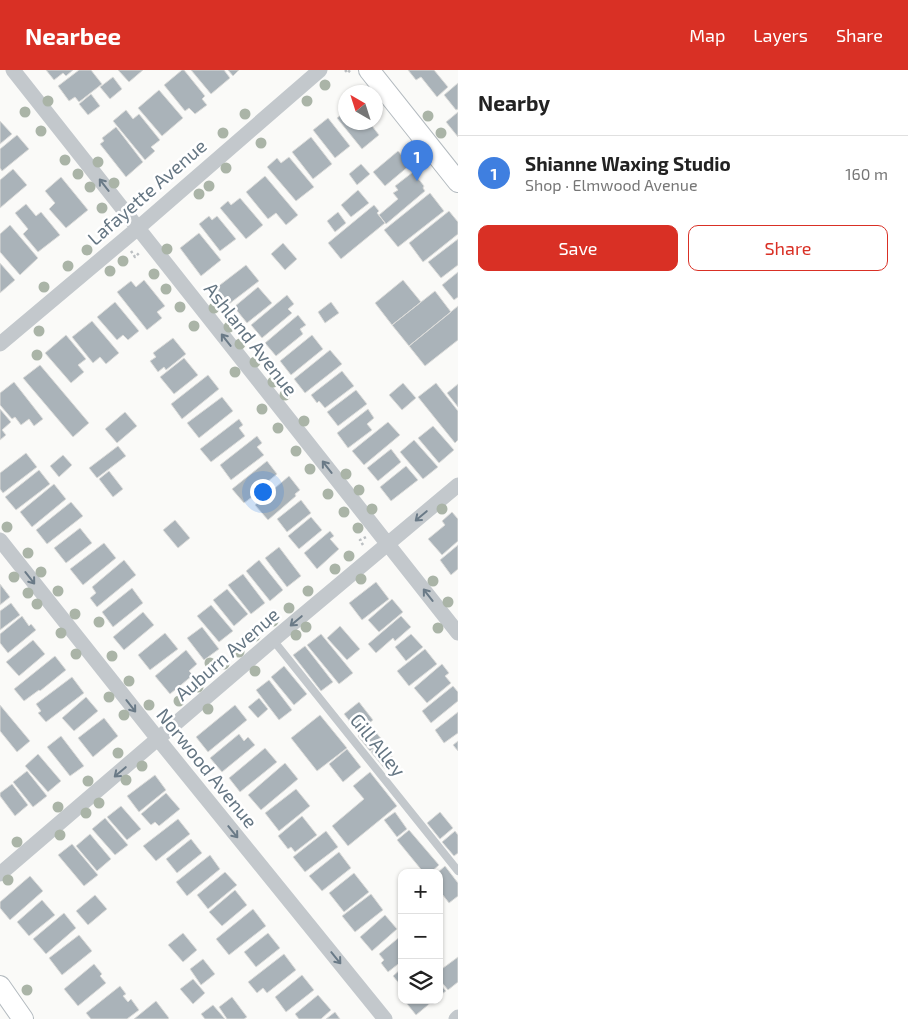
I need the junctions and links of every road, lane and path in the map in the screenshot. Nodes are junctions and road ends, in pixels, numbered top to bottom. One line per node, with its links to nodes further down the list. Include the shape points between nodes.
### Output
1 (13, 70): 9 (street, Ashland Avenue, one-way to 1)
2 (320, 70): 9 (street, Lafayette Avenue)
3 (345, 70): 4 (path, via 348,73)
4 (350, 70)
5 (369, 70): 6 (street)
6 (458, 182)
7 (114, 220): 8 (path, via 110,224)
8 (113, 228)
9 (138, 228): 12 (street, Lafayette Avenue); 16 (street, Ashland Avenue, one-way to 9)
10 (140, 252): 11 (path)
11 (135, 256)
12 (0, 344)
13 (458, 485): 16 (street, Auburn Avenue, one-way to 16)
14 (0, 540): 20 (street, Norwood Avenue, one-way to 20)
15 (360, 540): 17 (path)
16 (387, 544): 18 (street, Ashland Avenue, one-way to 16); 19 (street, Auburn Avenue, one-way to 19)
17 (364, 546)
18 (458, 633)
19 (273, 640): 20 (street, Auburn Avenue); 21 (lane, Gill Alley)
20 (158, 739): 22 (street, Auburn Avenue, one-way to 22); 25 (street, Norwood Avenue, one-way to 25)
21 (458, 871)
22 (0, 874)
23 (0, 986): 24 (street)
24 (23, 1019)
25 (385, 1019)

